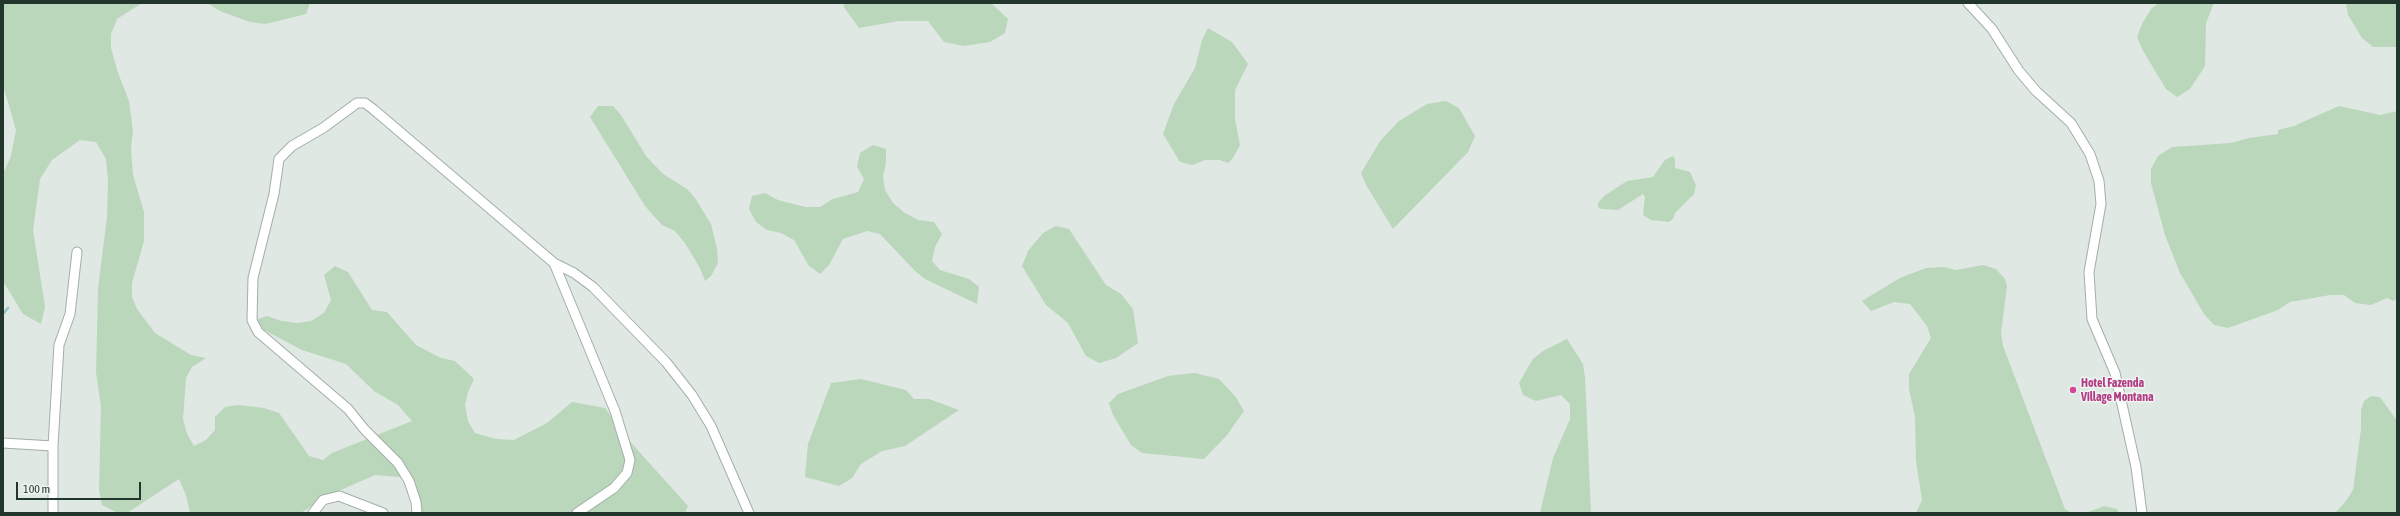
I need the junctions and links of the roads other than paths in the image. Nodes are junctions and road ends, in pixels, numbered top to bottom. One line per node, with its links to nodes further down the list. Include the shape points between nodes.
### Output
1 (1968, 3): 12 (street, via 1992,29 2019,71 2036,91 2071,123 2090,154 2099,181 2102,204 2089,272 2092,319 2115,373 2136,467)
2 (77, 252): 5 (street, via 70,314 59,345)
3 (554, 263): 9 (street, via 365,103 351,106 323,128 292,146 279,160 274,194 253,278 252,320 258,332 348,410 398,463 409,481); 10 (street, via 615,411 630,460 627,474 614,488); 11 (street, via 593,287 666,362 692,395 711,426)
4 (3, 443): 5 (street)
5 (54, 446): 6 (street)
6 (53, 513)
7 (313, 513): 8 (street, via 323,500 340,496)
8 (383, 513)
9 (417, 513)
10 (577, 513)
11 (749, 513)
12 (2142, 513)

